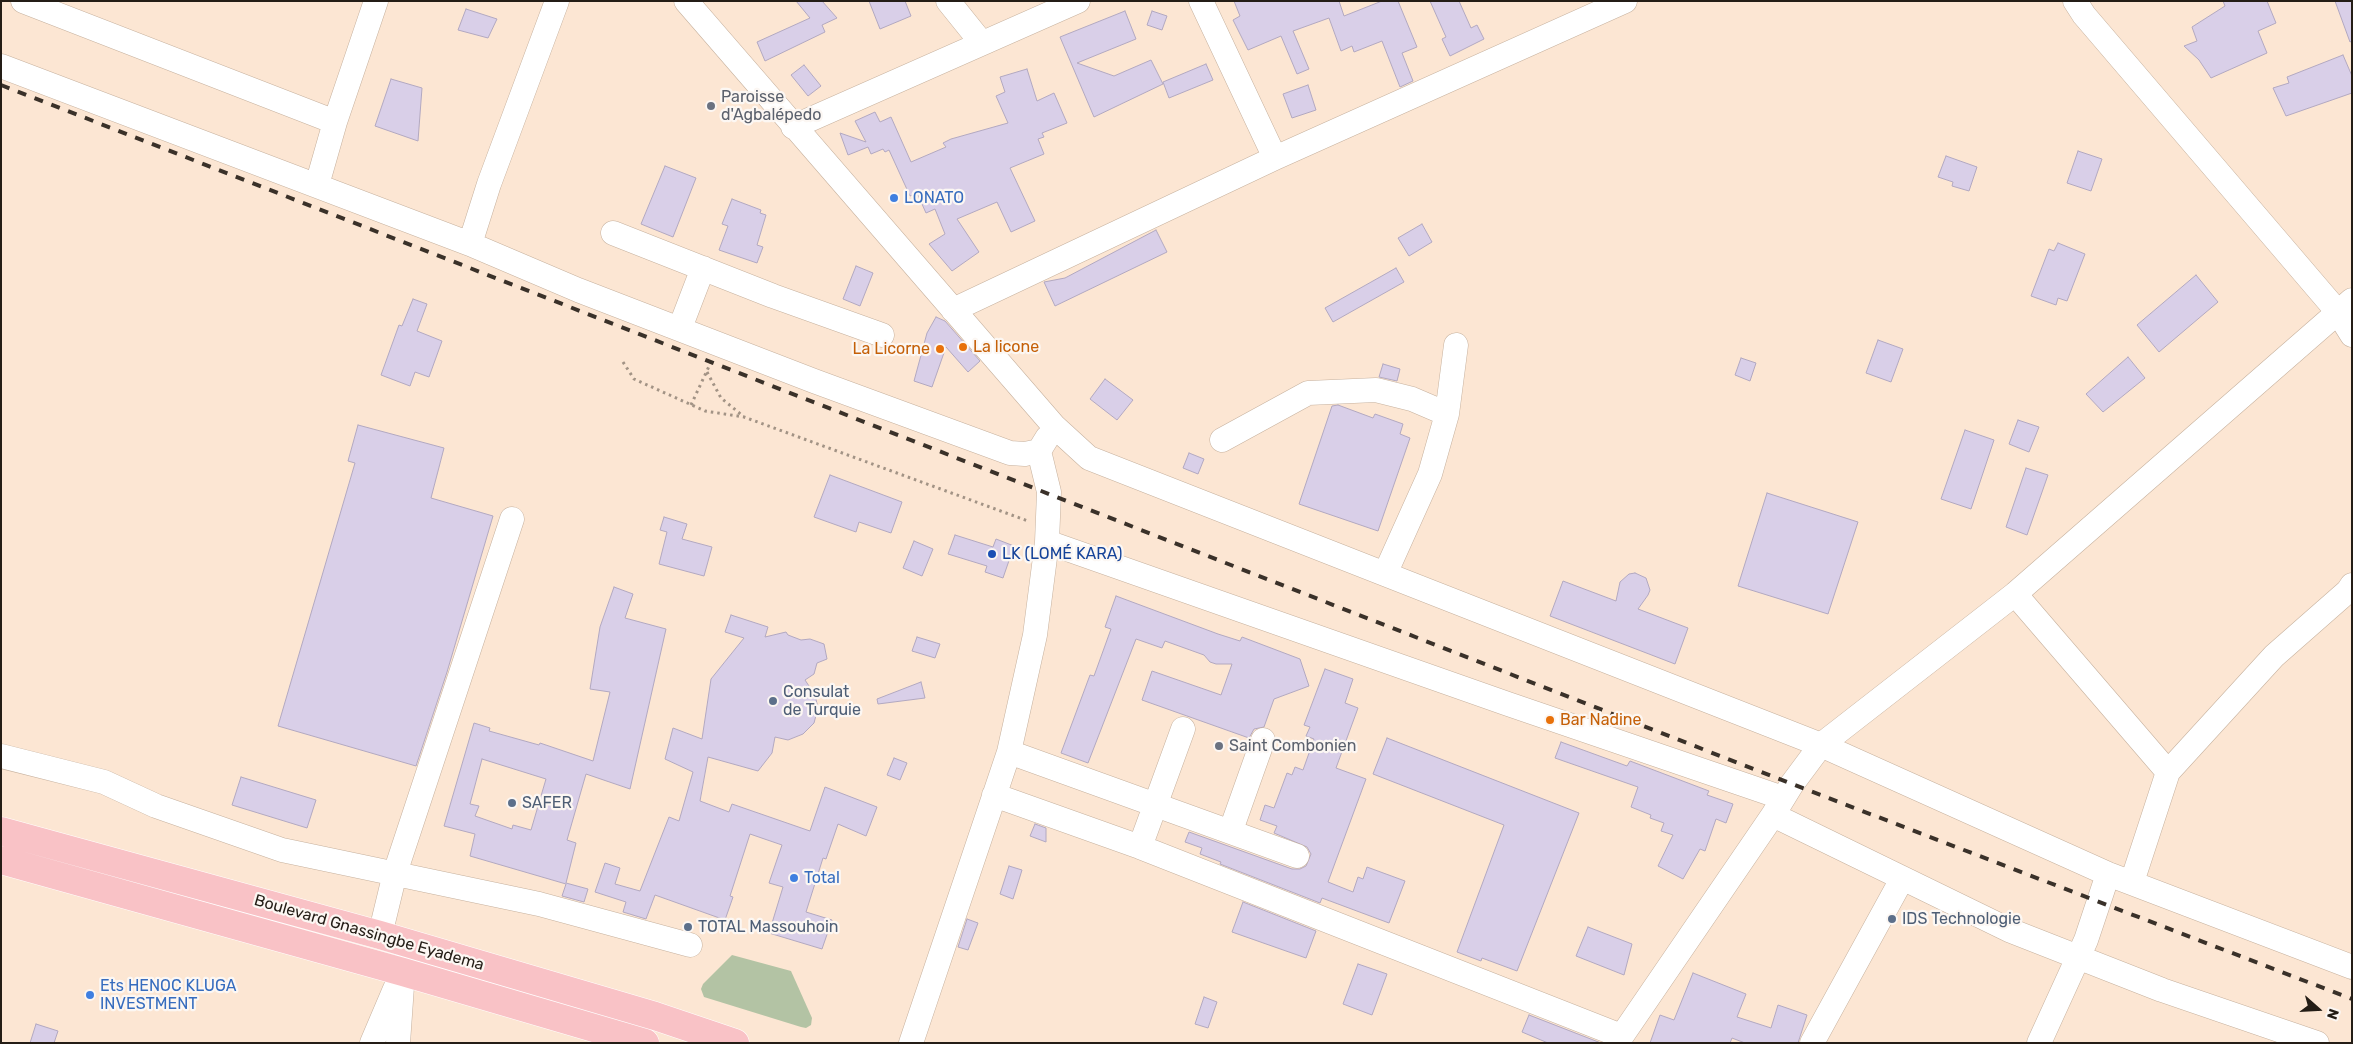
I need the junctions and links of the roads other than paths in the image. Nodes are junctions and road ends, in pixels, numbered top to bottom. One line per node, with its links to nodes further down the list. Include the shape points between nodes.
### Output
1 (23, 1): 13 (street)
2 (376, 1): 13 (street)
3 (557, 1): 18 (street)
4 (686, 1): 14 (street)
5 (948, 1): 11 (street)
6 (1078, 1): 11 (street)
7 (1201, 1): 15 (street)
8 (1625, 1): 10 (street)
9 (2075, 1): 20 (street, via 2084,15)
10 (1575, 11): 15 (street)
11 (982, 42): 14 (street)
12 (1, 66): 16 (street)
13 (335, 122): 16 (street)
14 (793, 127): 21 (street)
15 (1275, 158): 21 (street)
16 (317, 184): 18 (street)
17 (613, 232): 19 (street)
18 (470, 244): 22 (street, via 578,290)
19 (703, 268): 22 (street); 23 (street)
20 (2344, 306): 24 (street); 34 (street)
21 (953, 310): 27 (street)
22 (680, 328): 29 (street, via 1010,453)
23 (882, 335)
24 (2352, 335)
25 (1456, 345): 26 (street)
26 (1447, 414): 28 (street, via 1412,399 1376,390 1308,393); 32 (street, via 1430,474)
27 (1054, 426): 29 (street); 32 (street, via 1089,458)
28 (1222, 440)
29 (1039, 451): 31 (street, via 1049,492)
30 (512, 519): 49 (street)
31 (1047, 535): 38 (street, via 1035,635); 43 (street)
32 (1385, 574): 37 (street)
33 (2351, 590): 40 (street, via 2274,656)
34 (2015, 594): 37 (street); 40 (street)
35 (1183, 729): 42 (street)
36 (1264, 740): 44 (street)
37 (1821, 745): 43 (street); 50 (street)
38 (1009, 752): 41 (street); 42 (street)
39 (1, 756): 49 (street, via 104,782 156,806 282,850)
40 (2168, 772): 52 (street)
41 (994, 794): 46 (street); 64 (street)
42 (1155, 804): 44 (street); 46 (street)
43 (1778, 807): 51 (street); 59 (street)
44 (1231, 830): 47 (street)
45 (1, 831): 53 (highway, Boulevard Gnassingbe Eyadema)
46 (1140, 847): 59 (street)
47 (1297, 856)
48 (1, 860): 58 (highway, Boulevard Gnassingbe Eyadema)
49 (395, 873): 53 (street); 55 (street, via 539,904)
50 (2108, 874): 52 (street); 56 (street)
51 (1902, 879): 56 (street); 65 (street)
52 (2132, 882): 57 (street)
53 (380, 935): 54 (highway, Boulevard Gnassingbe Eyadema)
54 (410, 944): 58 (street); 63 (highway, Boulevard Gnassingbe Eyadema, via 655,1016)
55 (690, 945)
56 (2078, 959): 66 (street); 67 (street)
57 (2352, 967)
58 (403, 972): 60 (street); 61 (street); 62 (highway, Boulevard Gnassingbe Eyadema)
59 (1619, 1039)
60 (400, 1042)
61 (372, 1043)
62 (645, 1043)
63 (735, 1043)
64 (911, 1043)
65 (1812, 1043)
66 (2039, 1043)
67 (2317, 1043)

